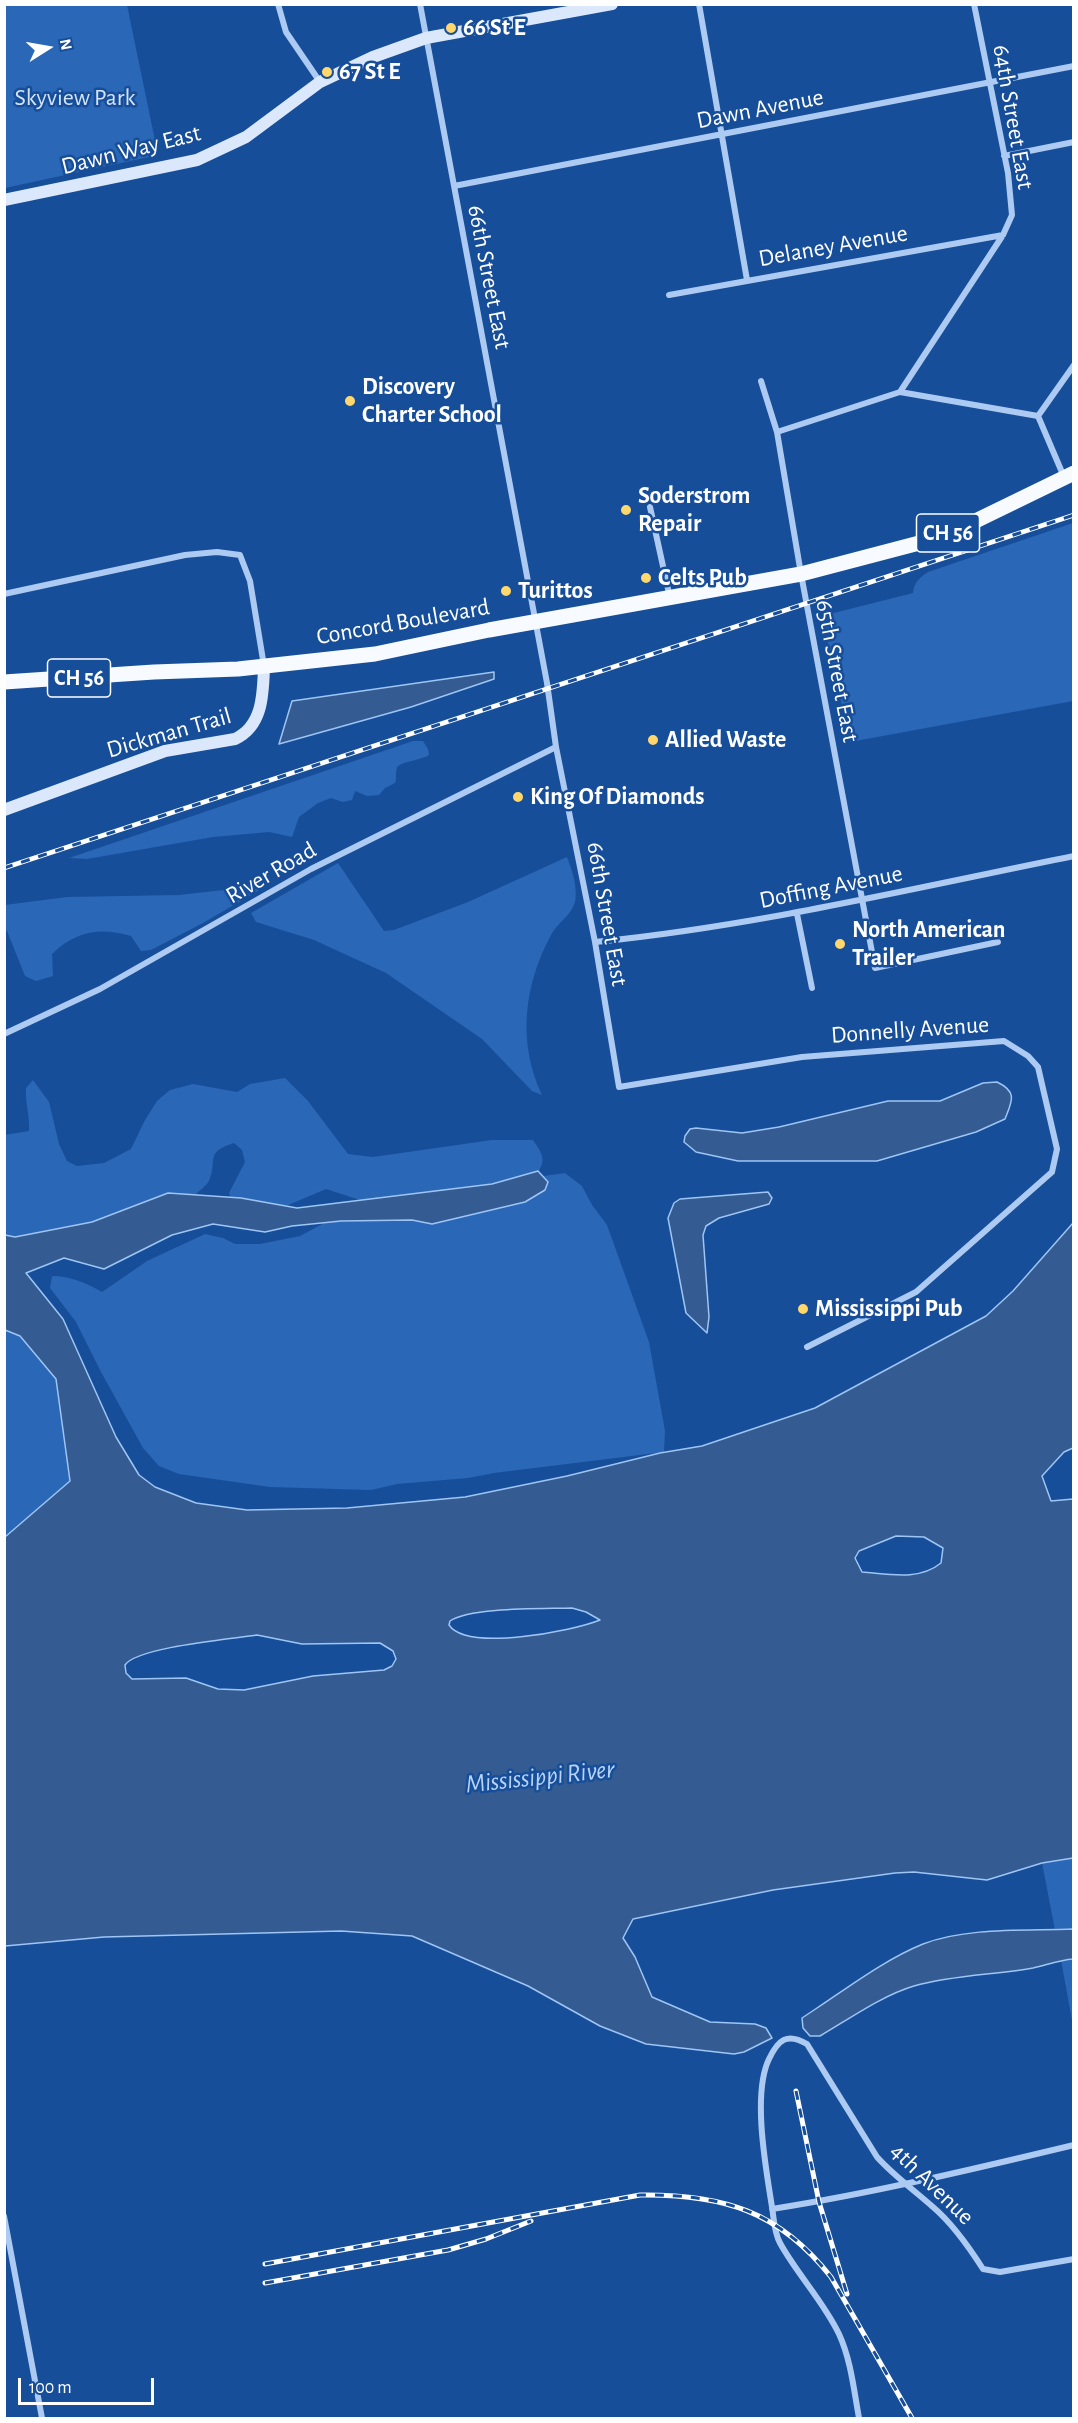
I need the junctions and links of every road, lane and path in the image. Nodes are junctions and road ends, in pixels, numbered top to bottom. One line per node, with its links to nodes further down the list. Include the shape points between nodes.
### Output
1 (278, 4): 8 (street, via 286,32)
2 (420, 4): 6 (street, 66th Street East)
3 (612, 4): 6 (street, Dawn Way East)
4 (699, 4): 10 (street)
5 (974, 4): 9 (street, 64th Street East)
6 (426, 38): 8 (street, Dawn Way East); 13 (street, 66th Street East)
7 (1074, 66): 9 (street, Dawn Avenue)
8 (320, 82): 14 (street, Dawn Way East, via 246,137 197,160)
9 (989, 82): 10 (street, Dawn Avenue); 12 (street, 64th Street East)
10 (722, 135): 13 (street, Dawn Avenue); 16 (street)
11 (1074, 142): 12 (street)
12 (1005, 156): 15 (street, 64th Street East, via 1012,216)
13 (454, 186): 28 (street, 66th Street East)
14 (4, 200)
15 (1003, 235): 16 (street, Delaney Avenue); 20 (street, 64th Street East)
16 (747, 280): 17 (street, Delaney Avenue)
17 (669, 295)
18 (1074, 365): 21 (street)
19 (761, 381): 22 (street, 65th Street East)
20 (900, 392): 21 (street); 22 (street)
21 (1038, 416): 23 (street)
22 (777, 432): 25 (street, 65th Street East)
23 (1069, 475): 25 (main road, Concord Boulevard / CH 56, via 962,528)
24 (650, 507): 27 (street)
25 (801, 574): 27 (main road, Concord Boulevard / CH 56); 34 (street, 65th Street East)
26 (4, 594): 29 (street, via 185,555 240,555 250,581)
27 (670, 598): 28 (main road, Concord Boulevard / CH 56)
28 (535, 622): 29 (main road, Concord Boulevard / CH 56, via 375,654); 31 (street, 66th Street East)
29 (264, 667): 30 (main road, Concord Boulevard / CH 56); 32 (street, Dickman Trail, via 260,708 244,735 165,751)
30 (4, 682)
31 (556, 747): 36 (street, 66th Street East); 39 (street, River Road, via 311,869 100,989)
32 (4, 810)
33 (1074, 856): 34 (street, Doffing Avenue)
34 (862, 899): 35 (street, Doffing Avenue); 37 (street, 65th Street East, via 875,968)
35 (797, 914): 36 (street, Doffing Avenue); 38 (street)
36 (595, 942): 40 (street, 66th Street East)
37 (998, 942)
38 (812, 988)
39 (4, 1034)
40 (619, 1087): 41 (street, Donnelly Avenue, via 802,1057 1004,1041 1038,1066 1057,1149 1052,1172 916,1292)
41 (807, 1347)
42 (1074, 2145): 43 (street)
43 (903, 2183): 44 (street); 44 (street, 4th Avenue, via 877,2157 807,2044 796,2038 786,2039 776,2044 766,2064 762,2098 764,2160); 46 (street, 4th Avenue, via 935,2208 983,2269 1000,2272)
44 (772, 2209): 48 (street, via 778,2241 839,2333 848,2356)
45 (4, 2216): 47 (street)
46 (1074, 2259)
47 (42, 2418)
48 (859, 2418)

